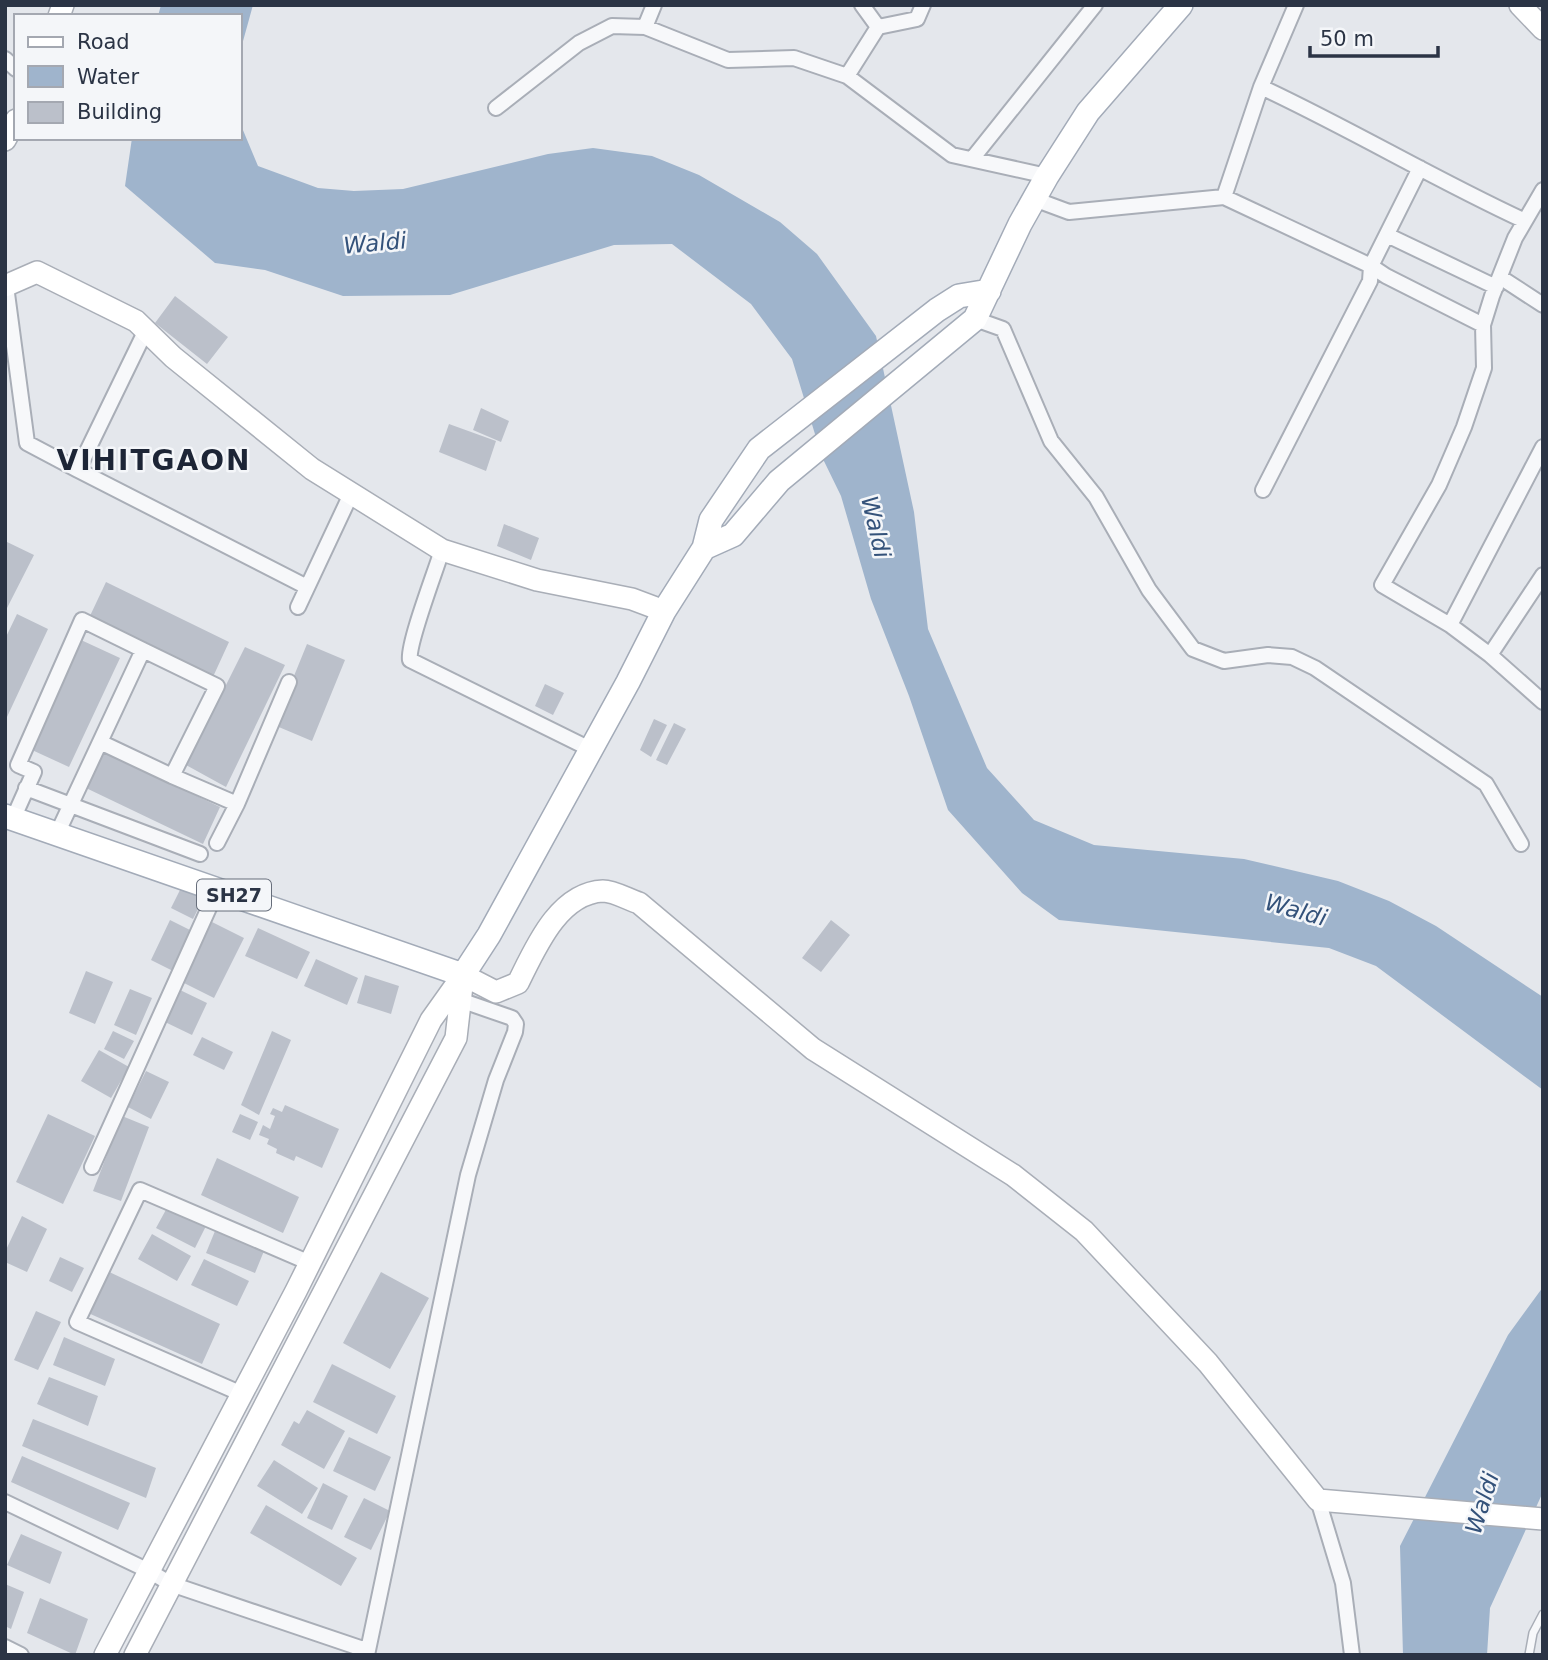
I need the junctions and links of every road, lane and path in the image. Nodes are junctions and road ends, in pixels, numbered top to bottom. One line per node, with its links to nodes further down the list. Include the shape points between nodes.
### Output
1 (654, 5): 8 (street)
2 (862, 5): 9 (street)
3 (923, 5): 9 (street, via 917,19)
4 (1096, 5): 16 (street)
5 (1181, 5): 18 (main road, via 1088,112)
6 (1296, 5): 12 (street)
7 (1520, 5): 10 (street)
8 (645, 27): 11 (street, via 728,60 794,58); 13 (street, via 612,26 579,43)
9 (878, 27): 11 (street)
10 (1543, 29)
11 (847, 76): 16 (street, via 952,155)
12 (1261, 87): 17 (street); 20 (street)
13 (496, 108)
14 (14, 124): 15 (street)
15 (5, 140)
16 (972, 159): 18 (street)
17 (1420, 168): 22 (street); 23 (street)
18 (1047, 176): 21 (main road)
19 (1543, 190): 22 (street)
20 (1224, 197): 21 (street, via 1069,212); 24 (street)
21 (1034, 199): 27 (main road)
22 (1525, 221): 25 (street)
23 (1387, 235): 24 (street); 25 (street)
24 (1371, 266): 30 (street); 34 (street, via 1370,281)
25 (1498, 282): 28 (street); 30 (street)
26 (6, 286): 31 (street, via 37,272 113,307); 33 (street, via 27,443)
27 (989, 291): 29 (main road); 36 (main road, via 959,296 759,449 711,520)
28 (1543, 305)
29 (975, 319): 36 (main road, via 779,481 733,535); 56 (street, via 1003,329 1051,441 1096,497 1149,590 1193,649 1224,661 1268,654 1292,657 1315,668 1486,784)
30 (1483, 326): 42 (street, via 1484,368 1464,427 1439,485 1382,585)
31 (146, 330): 33 (street); 35 (street, via 312,469)
32 (1543, 447): 42 (street)
33 (78, 470): 39 (street)
34 (1263, 490)
35 (351, 494): 37 (street); 39 (street)
36 (704, 548): 41 (main road)
37 (442, 550): 41 (street, via 537,580 632,599); 48 (street, via 410,660)
38 (1543, 575): 44 (street)
39 (307, 587): 40 (street)
40 (298, 607)
41 (664, 611): 48 (main road)
42 (1450, 625): 44 (street)
43 (143, 650): 47 (street); 49 (street, via 217,686); 50 (street, via 82,620 18,765 34,772)
44 (1490, 655): 46 (street)
45 (289, 682): 51 (street)
46 (1543, 702)
47 (100, 742): 49 (street); 52 (street)
48 (590, 749): 59 (main road)
49 (172, 776): 51 (street)
50 (26, 788): 52 (street); 53 (street)
51 (237, 804): 55 (street)
52 (71, 805): 54 (street); 57 (street)
53 (9, 817): 54 (main road, SH27)
54 (57, 834): 58 (main road, SH27)
55 (217, 843)
56 (1521, 844)
57 (200, 854)
58 (217, 890): 59 (main road, SH27); 61 (street)
59 (463, 975): 60 (street); 62 (street, via 431,1020); 64 (street, via 496,992 518,983 546,927 575,900 604,891 639,904 813,1049 1013,1175 1084,1231 1208,1363)
60 (460, 1000): 68 (street, via 456,1038); 71 (street, via 512,1018 515,1032 499,1069 468,1175)
61 (92, 1167)
62 (310, 1264): 63 (street); 63 (street, via 140,1190 77,1322)
63 (242, 1394): 67 (street)
64 (1318, 1500): 66 (street); 75 (street, via 1343,1583)
65 (5, 1502): 67 (street)
66 (1543, 1519)
67 (149, 1571): 68 (street); 73 (street)
68 (172, 1584): 71 (street); 74 (street)
69 (1543, 1614): 76 (lane)
70 (5, 1647): 72 (street)
71 (367, 1653)
72 (21, 1655)
73 (105, 1655)
74 (135, 1655)
75 (1352, 1655)
76 (1529, 1655)

